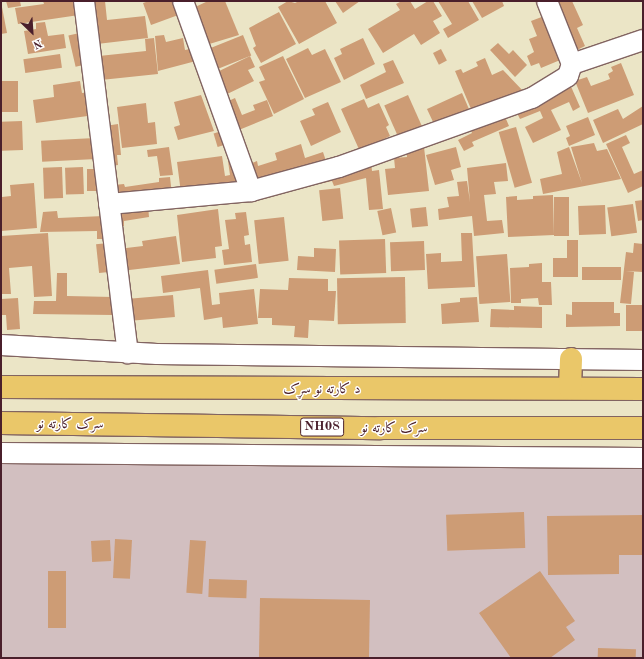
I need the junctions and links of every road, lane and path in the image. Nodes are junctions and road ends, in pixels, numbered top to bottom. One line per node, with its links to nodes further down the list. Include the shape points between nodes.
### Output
1 (84, 1): 7 (street)
2 (183, 1): 6 (street)
3 (547, 1): 5 (street)
4 (643, 40): 5 (street)
5 (572, 64): 6 (street, via 568,76 532,98 339,167)
6 (251, 191): 7 (street)
7 (109, 204): 9 (street)
8 (1, 345): 9 (street)
9 (128, 353): 10 (street, via 398,359)
10 (572, 359): 11 (street); 13 (highway)
11 (643, 360)
12 (1, 387): 13 (highway, د کارته نو سړک)
13 (570, 388): 14 (highway, د کارته نو سړک)
14 (643, 389)
15 (1, 423): 16 (highway, سرک کارته نو / NH08, via 380,428)
16 (643, 428)
17 (1, 453): 18 (street)
18 (643, 458)

